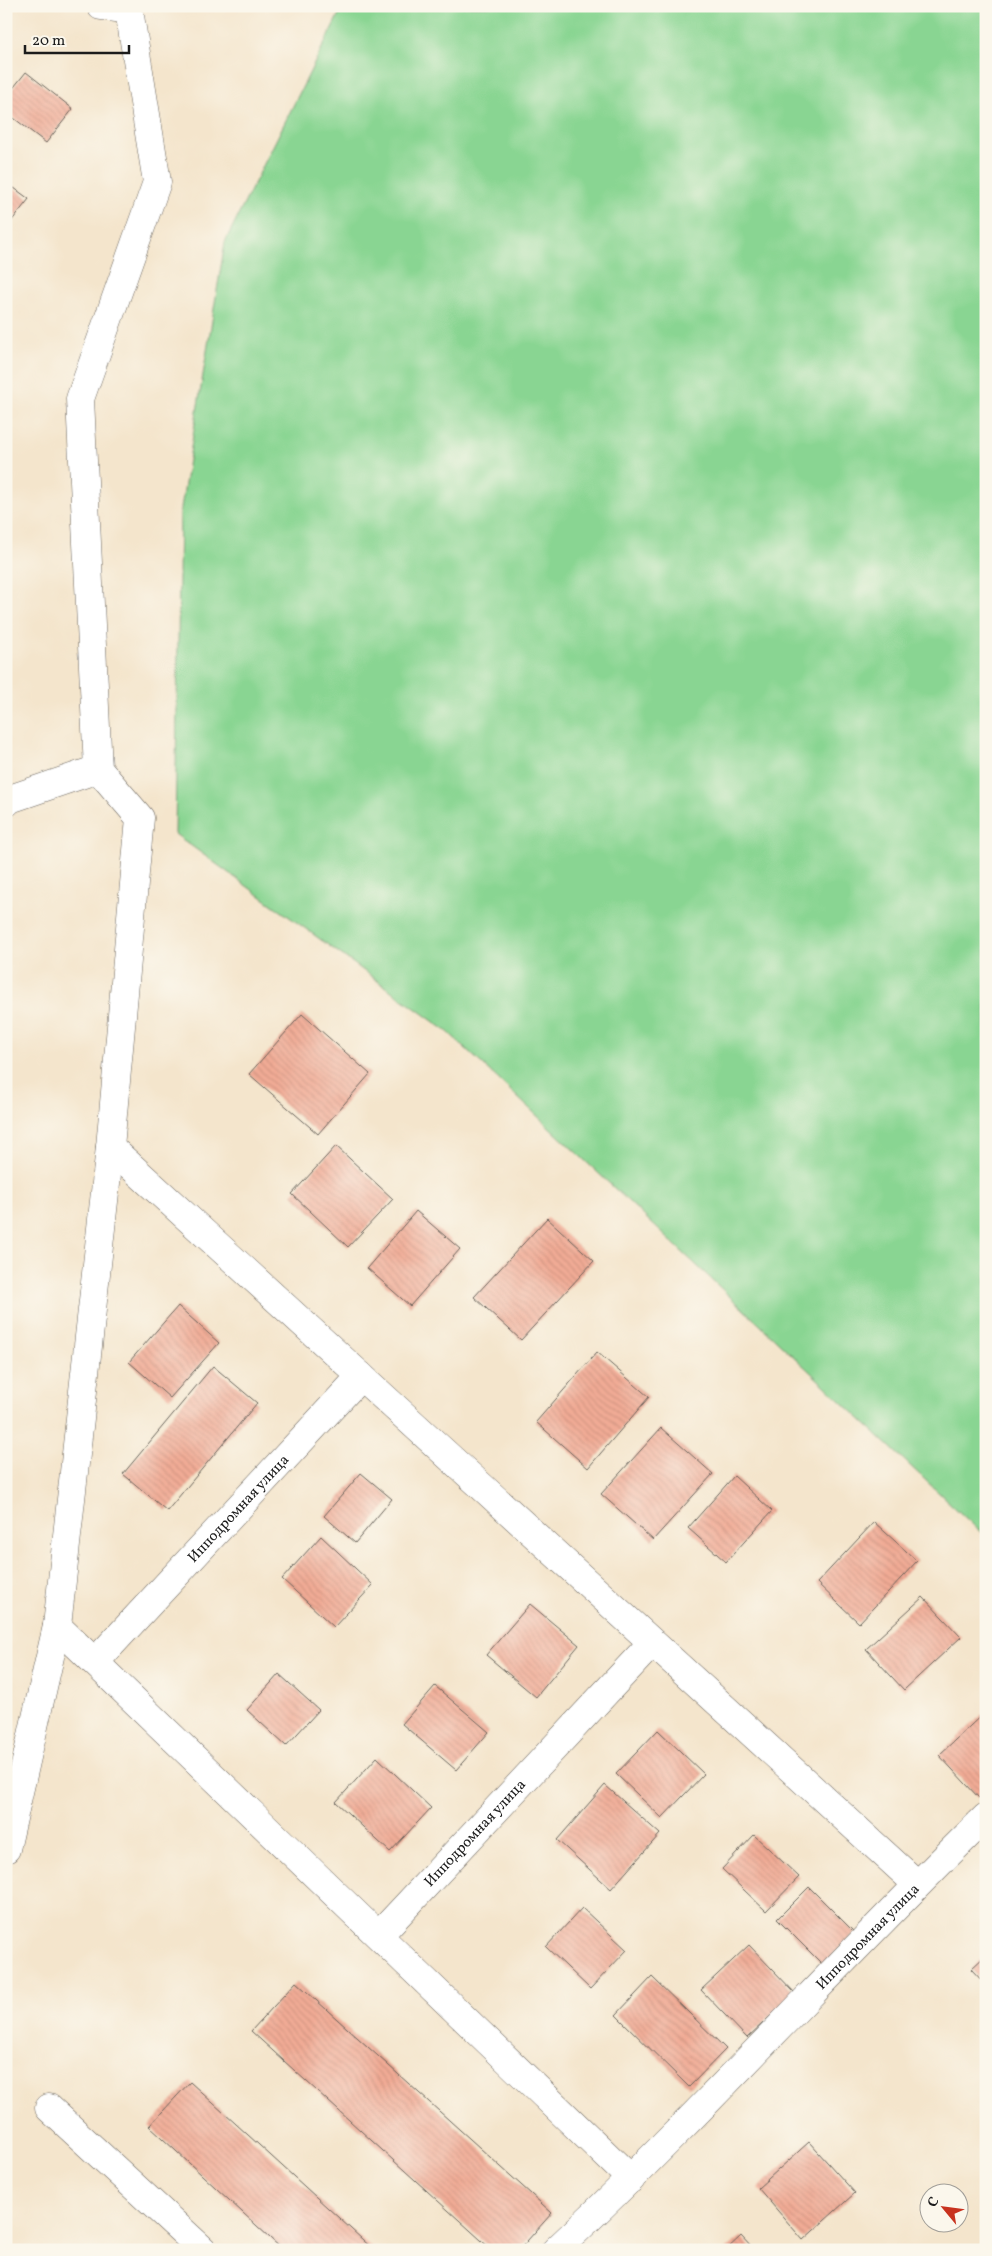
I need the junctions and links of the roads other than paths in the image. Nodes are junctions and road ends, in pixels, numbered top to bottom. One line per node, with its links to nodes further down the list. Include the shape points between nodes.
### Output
1 (101, 6): 2 (street)
2 (130, 8): 3 (street, via 157,182 80,399)
3 (98, 768): 4 (street); 5 (street, via 140,818)
4 (6, 803)
5 (110, 1147): 6 (street, Ипподромная улица); 7 (street)
6 (361, 1376): 8 (street, Ипподромная улица); 9 (street, Ипподромная улица)
7 (57, 1626): 9 (street); 11 (street)
8 (652, 1643): 12 (street, Ипподромная улица); 13 (street, Ипподромная улица)
9 (94, 1662): 13 (street)
10 (986, 1817): 12 (street)
11 (6, 1849)
12 (917, 1884): 15 (street, Ипподромная улица)
13 (378, 1936): 15 (street)
14 (49, 2108): 16 (street)
15 (632, 2179): 17 (street, Ипподромная улица)
16 (203, 2250)
17 (556, 2250)

